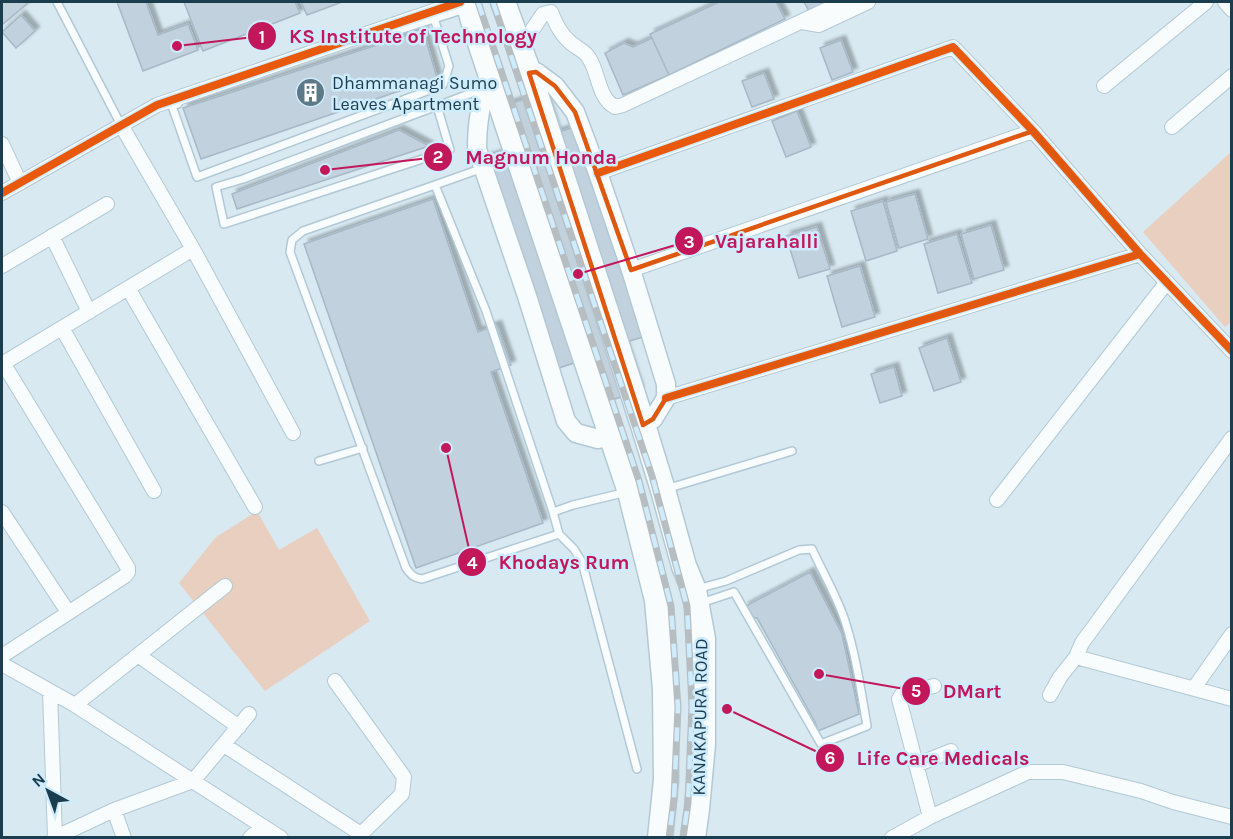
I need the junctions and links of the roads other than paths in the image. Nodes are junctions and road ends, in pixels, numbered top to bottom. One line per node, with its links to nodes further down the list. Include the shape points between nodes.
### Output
1 (57, 2): 18 (lane)
2 (503, 2): 12 (highway, KANAKAPURA ROAD)
3 (843, 2): 11 (street)
4 (868, 2): 11 (street, via 819,25)
5 (1206, 2): 16 (street)
6 (1225, 2): 9 (street)
7 (466, 3): 10 (lane); 15 (highway, KANAKAPURA ROAD); 18 (street, via 157,105)
8 (541, 8): 11 (street, via 551,12 560,32 589,57 602,92 615,108); 12 (street)
9 (1232, 10)
10 (434, 18): 10 (lane, via 172,106 197,177 443,85 449,66)
11 (800, 21)
12 (520, 48): 13 (highway, KANAKAPURA ROAD)
13 (529, 73): 23 (street, via 536,72 555,87 574,112); 40 (highway, KANAKAPURA ROAD)
14 (1232, 76): 19 (street)
15 (490, 85): 17 (lane); 22 (street, via 478,123 477,149); 43 (highway, KANAKAPURA ROAD)
16 (1104, 86)
17 (437, 106): 17 (lane, via 216,188 224,224 450,150)
18 (122, 124): 24 (street); 29 (street)
19 (1172, 127)
20 (1033, 132): 23 (street, via 953,47); 30 (street); 32 (street)
21 (2, 144): 24 (street)
22 (484, 168): 25 (lane); 43 (street, via 566,421 576,433)
23 (598, 173): 32 (street)
24 (20, 183): 26 (street)
25 (435, 185): 44 (lane, via 303,231 292,240 290,252); 53 (lane, via 486,311)
26 (2, 193)
27 (107, 204): 28 (street)
28 (52, 236): 31 (street); 35 (street)
29 (194, 249): 34 (street); 41 (street)
30 (1140, 254): 33 (street); 39 (street)
31 (2, 266)
32 (631, 270): 39 (street, via 666,384)
33 (1167, 282): 37 (street); 50 (street)
34 (128, 288): 35 (street); 51 (street)
35 (89, 312): 36 (street)
36 (62, 328): 38 (street); 48 (street)
37 (1232, 351)
38 (2, 364): 57 (street, via 128,568 125,576)
39 (666, 398): 40 (street)
40 (645, 430): 43 (highway); 47 (highway, KANAKAPURA ROAD)
41 (293, 433)
42 (1232, 438): 61 (street, via 1082,643)
43 (613, 442): 49 (highway, KANAKAPURA ROAD)
44 (363, 448): 46 (lane); 54 (lane, via 406,568 416,578)
45 (792, 450): 47 (lane)
46 (320, 461)
47 (663, 490): 56 (highway, KANAKAPURA ROAD)
48 (154, 491)
49 (630, 492): 53 (lane); 85 (highway, KANAKAPURA ROAD, via 657,600 665,688 666,780)
50 (998, 500)
51 (255, 507)
52 (2, 512): 57 (street)
53 (553, 512): 54 (lane)
54 (559, 534): 75 (lane, via 582,562)
55 (225, 586): 59 (street)
56 (696, 597): 56 (lane, via 799,550 812,549 845,620 867,726 821,744 734,592); 86 (highway, KANAKAPURA ROAD, via 703,639 703,744)
57 (68, 612): 60 (street)
58 (1232, 634): 65 (street)
59 (138, 655): 69 (street); 71 (street)
60 (2, 656)
61 (1076, 657): 65 (street); 67 (street)
62 (2, 664): 66 (street)
63 (335, 681): 72 (street, via 404,777 402,794 361,834)
64 (934, 686): 74 (street, via 902,694 899,699)
65 (1194, 688): 68 (street)
66 (50, 691): 69 (street); 81 (street)
67 (1050, 695)
68 (1232, 699)
69 (75, 705): 76 (street)
70 (249, 714): 71 (street)
71 (238, 727): 72 (street)
72 (224, 745): 76 (street)
73 (951, 751): 74 (street)
74 (916, 765): 78 (street)
75 (637, 769)
76 (193, 781): 77 (street); 80 (street)
77 (114, 810): 81 (street); 82 (street)
78 (930, 817): 79 (street, via 1028,772 1063,772); 87 (street)
79 (1232, 817)
80 (263, 826): 83 (street); 84 (street)
81 (55, 837)
82 (124, 837)
83 (250, 837)
84 (281, 837)
85 (660, 837)
86 (693, 837)
87 (892, 837)

